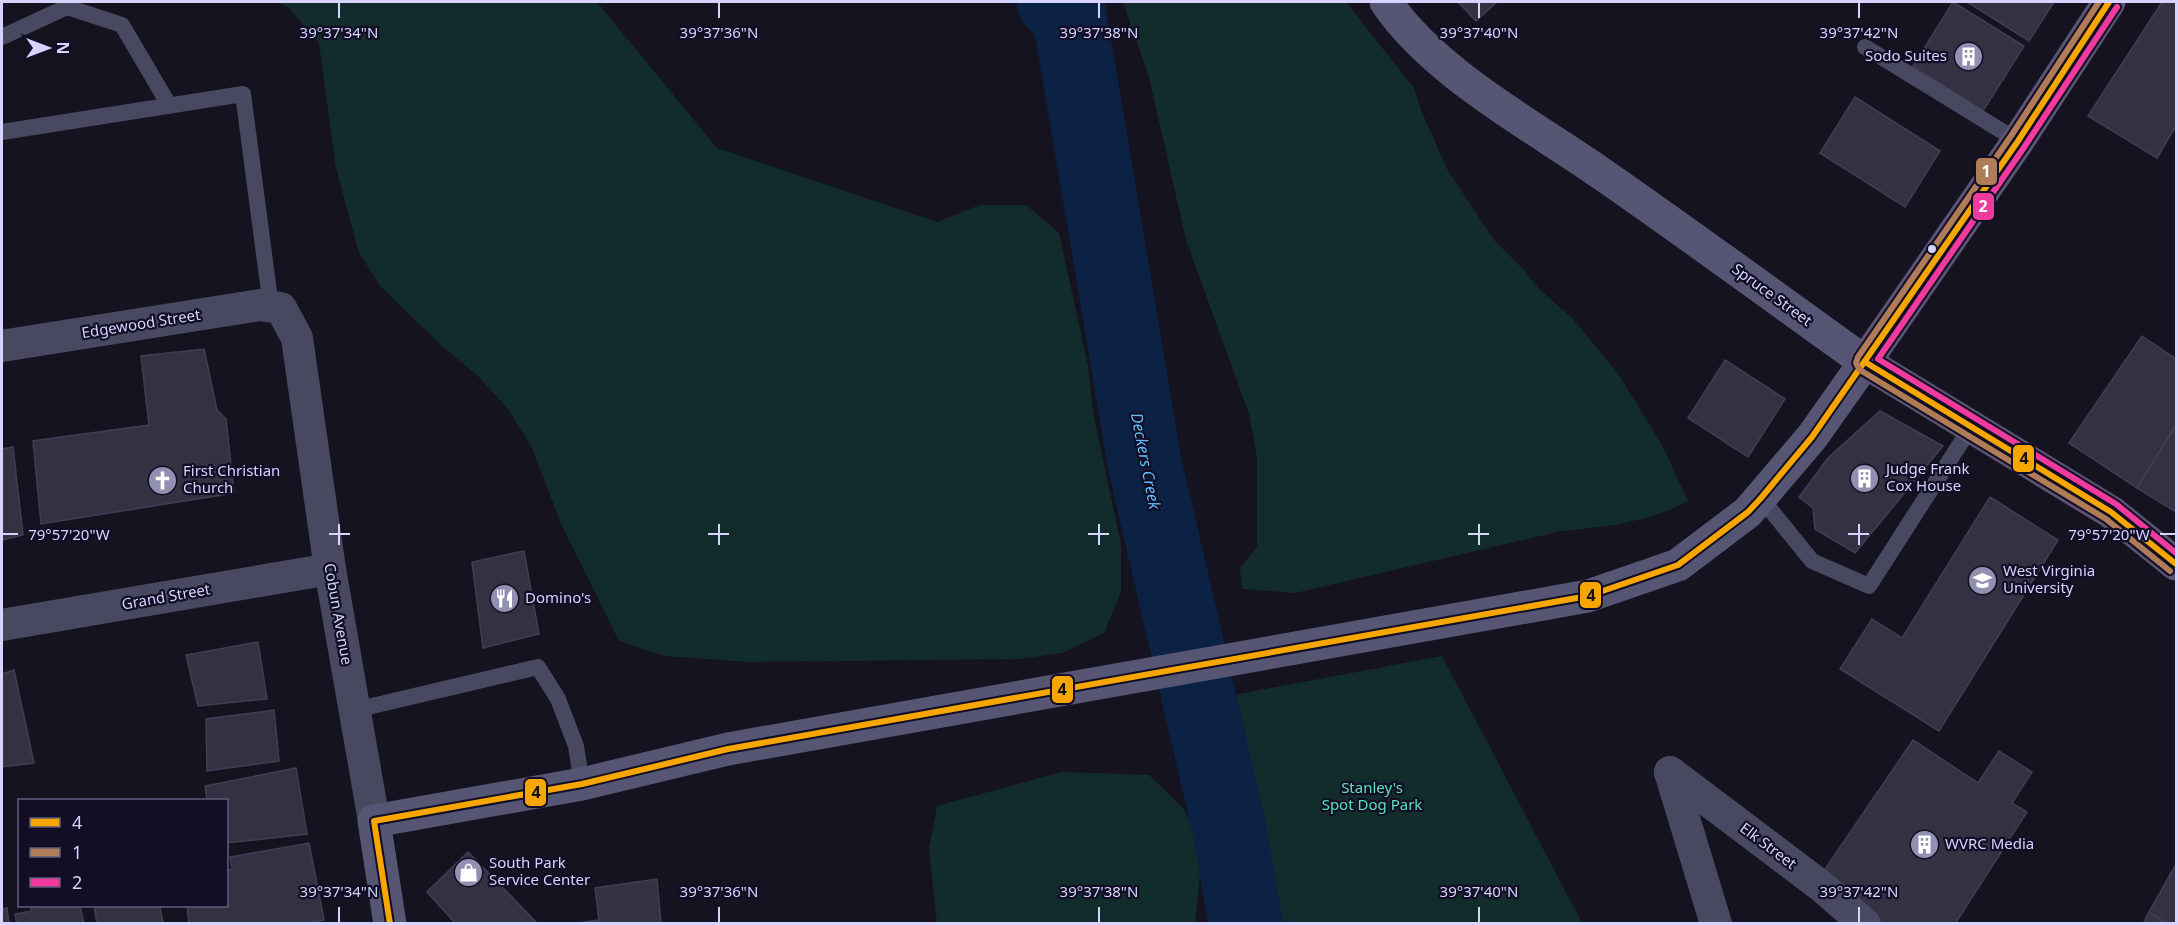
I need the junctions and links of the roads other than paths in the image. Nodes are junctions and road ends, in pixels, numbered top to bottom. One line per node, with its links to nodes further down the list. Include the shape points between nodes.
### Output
1 (1386, 2): 10 (street, Spruce Street, via 1449,70)
2 (2109, 2): 7 (main road)
3 (2, 37): 5 (lane, via 67,7 122,25)
4 (1865, 47): 7 (lane)
5 (169, 105): 6 (lane); 8 (lane, via 243,94)
6 (2, 132)
7 (2018, 141): 10 (main road)
8 (276, 307): 9 (street, Edgewood Street, via 260,305); 14 (street, Cobun Avenue, via 297,338)
9 (2, 346)
10 (1865, 362): 11 (main road, Spruce Street); 12 (street, via 1812,437)
11 (1971, 427): 12 (lane, via 1869,586 1812,561); 13 (main road, Spruce Street, via 2111,512)
12 (1755, 505): 17 (street, via 1678,565 1588,596 728,749)
13 (2176, 564)
14 (330, 569): 15 (street, Grand Street); 16 (street, Cobun Avenue)
15 (2, 625)
16 (355, 710): 17 (lane, via 538,667 558,699 576,746); 18 (street, Cobun Avenue)
17 (582, 784): 18 (street)
18 (375, 821): 19 (street, Cobun Avenue)
19 (390, 924)
20 (1716, 924): 21 (street, Elk Street, via 1670,771)
21 (1865, 924)

